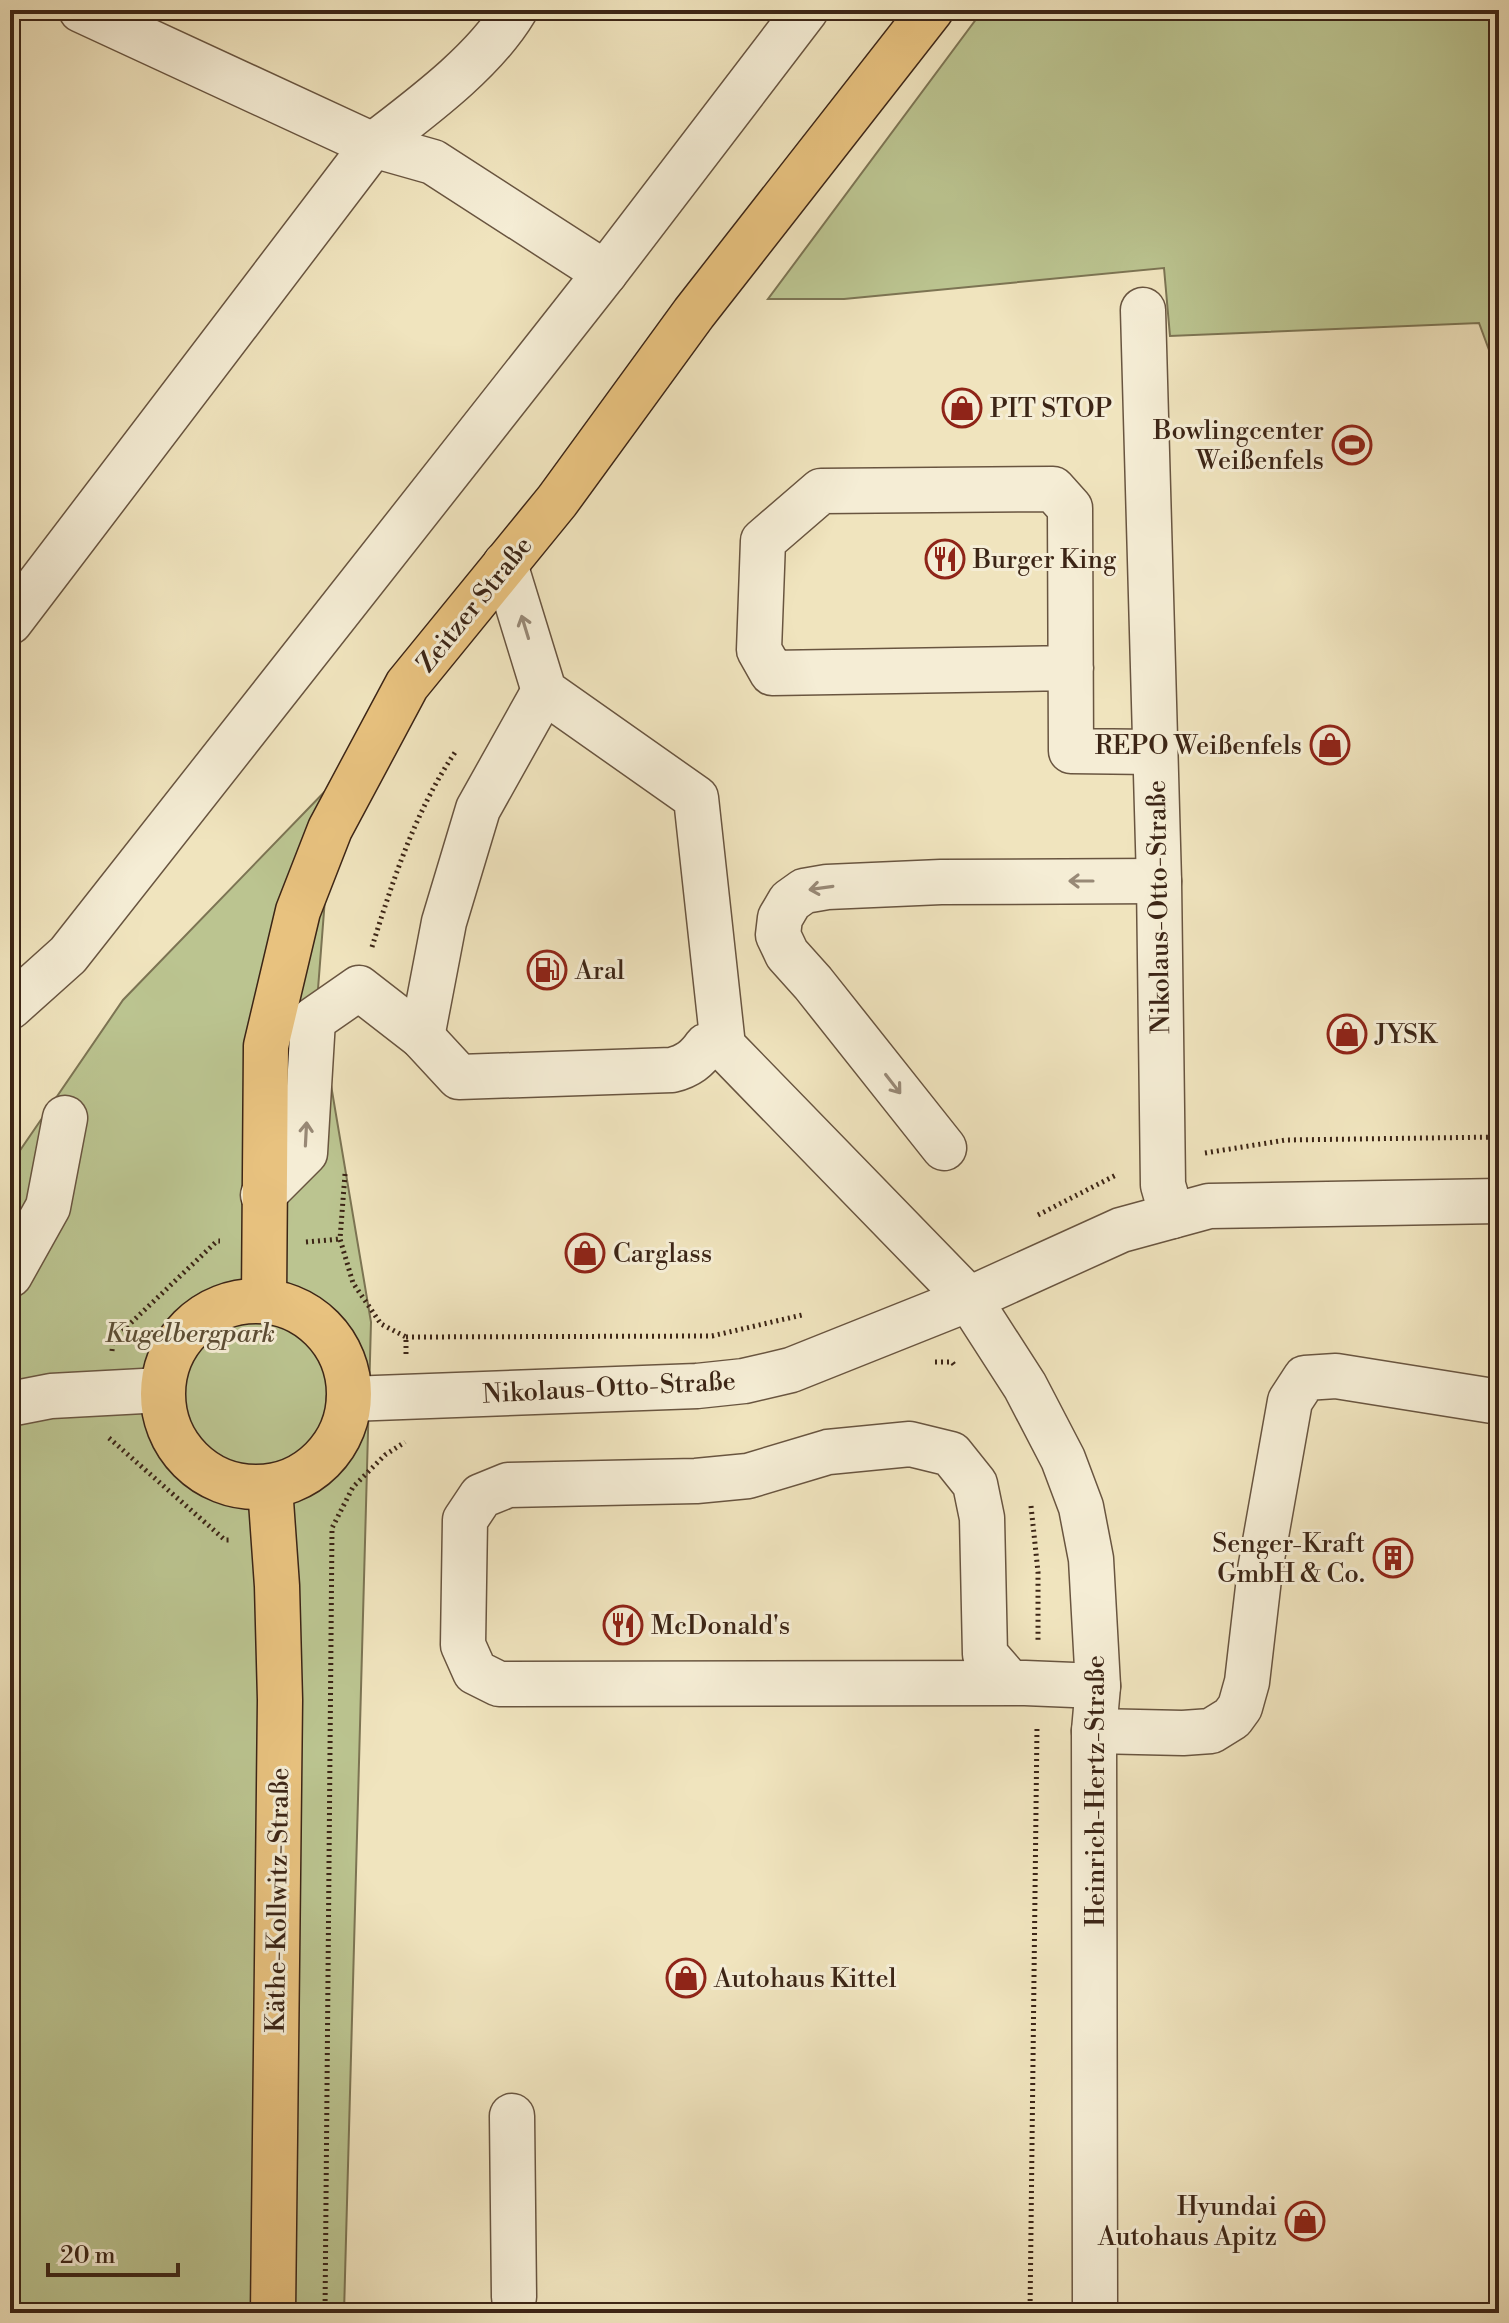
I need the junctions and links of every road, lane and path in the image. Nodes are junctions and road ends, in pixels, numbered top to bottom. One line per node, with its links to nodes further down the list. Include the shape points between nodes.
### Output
1 (81, 10): 5 (street)
2 (515, 10): 5 (street, via 446,89)
3 (806, 10): 6 (street)
4 (931, 10): 8 (main road, Zeitzer Straße)
5 (373, 145): 6 (street, via 433,162); 9 (street)
6 (605, 273): 14 (street, via 68,955)
7 (1143, 310): 12 (street, Nikolaus-Otto-Straße)
8 (505, 564): 11 (street, one-way to 8); 19 (main road, Zeitzer Straße, via 407,685 314,865 266,1046)
9 (10, 622)
10 (1071, 668): 10 (street, via 1070,508 1053,489 821,491 763,541 759,650 772,673); 12 (street, via 1071,751)
11 (544, 691): 15 (street, via 478,809 444,922); 16 (street, via 696,798)
12 (1153, 752): 13 (street, Nikolaus-Otto-Straße)
13 (1159, 881): 18 (street, one-way to 18, via 827,887 804,891 790,901 778,935 787,954); 21 (street, Nikolaus-Otto-Straße, via 1163,1185)
14 (10, 1007)
15 (422, 1037): 16 (street, via 459,1077 672,1070 699,1057 706,1046); 19 (street, one-way to 15, via 305,1153 313,1020 359,988)
16 (723, 1046): 24 (street, Heinrich-Hertz-Straße)
17 (65, 1118): 23 (street, via 48,1207)
18 (944, 1148)
19 (263, 1195): 22 (main road, Zeitzer Straße)
20 (1499, 1201): 21 (street, Nikolaus-Otto-Straße, via 1209,1206)
21 (1172, 1216): 24 (street, Nikolaus-Otto-Straße, via 1121,1230)
22 (263, 1245): 25 (main road, Zeitzer Straße); 27 (path, via 217,1241 113,1340); 28 (path, via 340,1239 353,1283 381,1324 406,1337)
23 (10, 1275)
24 (969, 1299): 28 (street, Nikolaus-Otto-Straße, via 830,1356 744,1381); 36 (street, Heinrich-Hertz-Straße, via 1025,1386 1081,1507 1091,1559)
25 (264, 1300): 26 (main road, via 226,1305 193,1324 171,1354); 29 (main road, via 298,1310 327,1332 344,1363)
26 (162, 1390): 27 (street); 32 (main road, via 176,1443 201,1469 234,1485)
27 (107, 1392): 31 (street); 34 (path, via 102,1432 225,1540)
28 (406, 1396): 29 (street, Nikolaus-Otto-Straße); 33 (path, via 407,1440 353,1487)
29 (349, 1399): 32 (main road, via 342,1430 325,1457 300,1477)
30 (1499, 1402): 37 (street, via 1336,1376 1305,1378 1290,1401 1240,1707 1211,1731)
31 (10, 1404)
32 (270, 1487): 34 (main road, Käthe-Kollwitz-Straße)
33 (332, 1528): 34 (path); 41 (path)
34 (275, 1542): 40 (main road, Käthe-Kollwitz-Straße, via 280,1700)
35 (1010, 1683): 35 (street, via 985,1654 982,1518 975,1484 951,1454 910,1444 828,1452 748,1476 508,1485 481,1496 465,1520 463,1645 475,1672 499,1684); 36 (street)
36 (1098, 1686): 37 (street, Heinrich-Hertz-Straße)
37 (1094, 1731): 42 (street, Heinrich-Hertz-Straße)
38 (512, 2116): 39 (street)
39 (514, 2297)
40 (273, 2313)
41 (325, 2313)
42 (1095, 2313)

